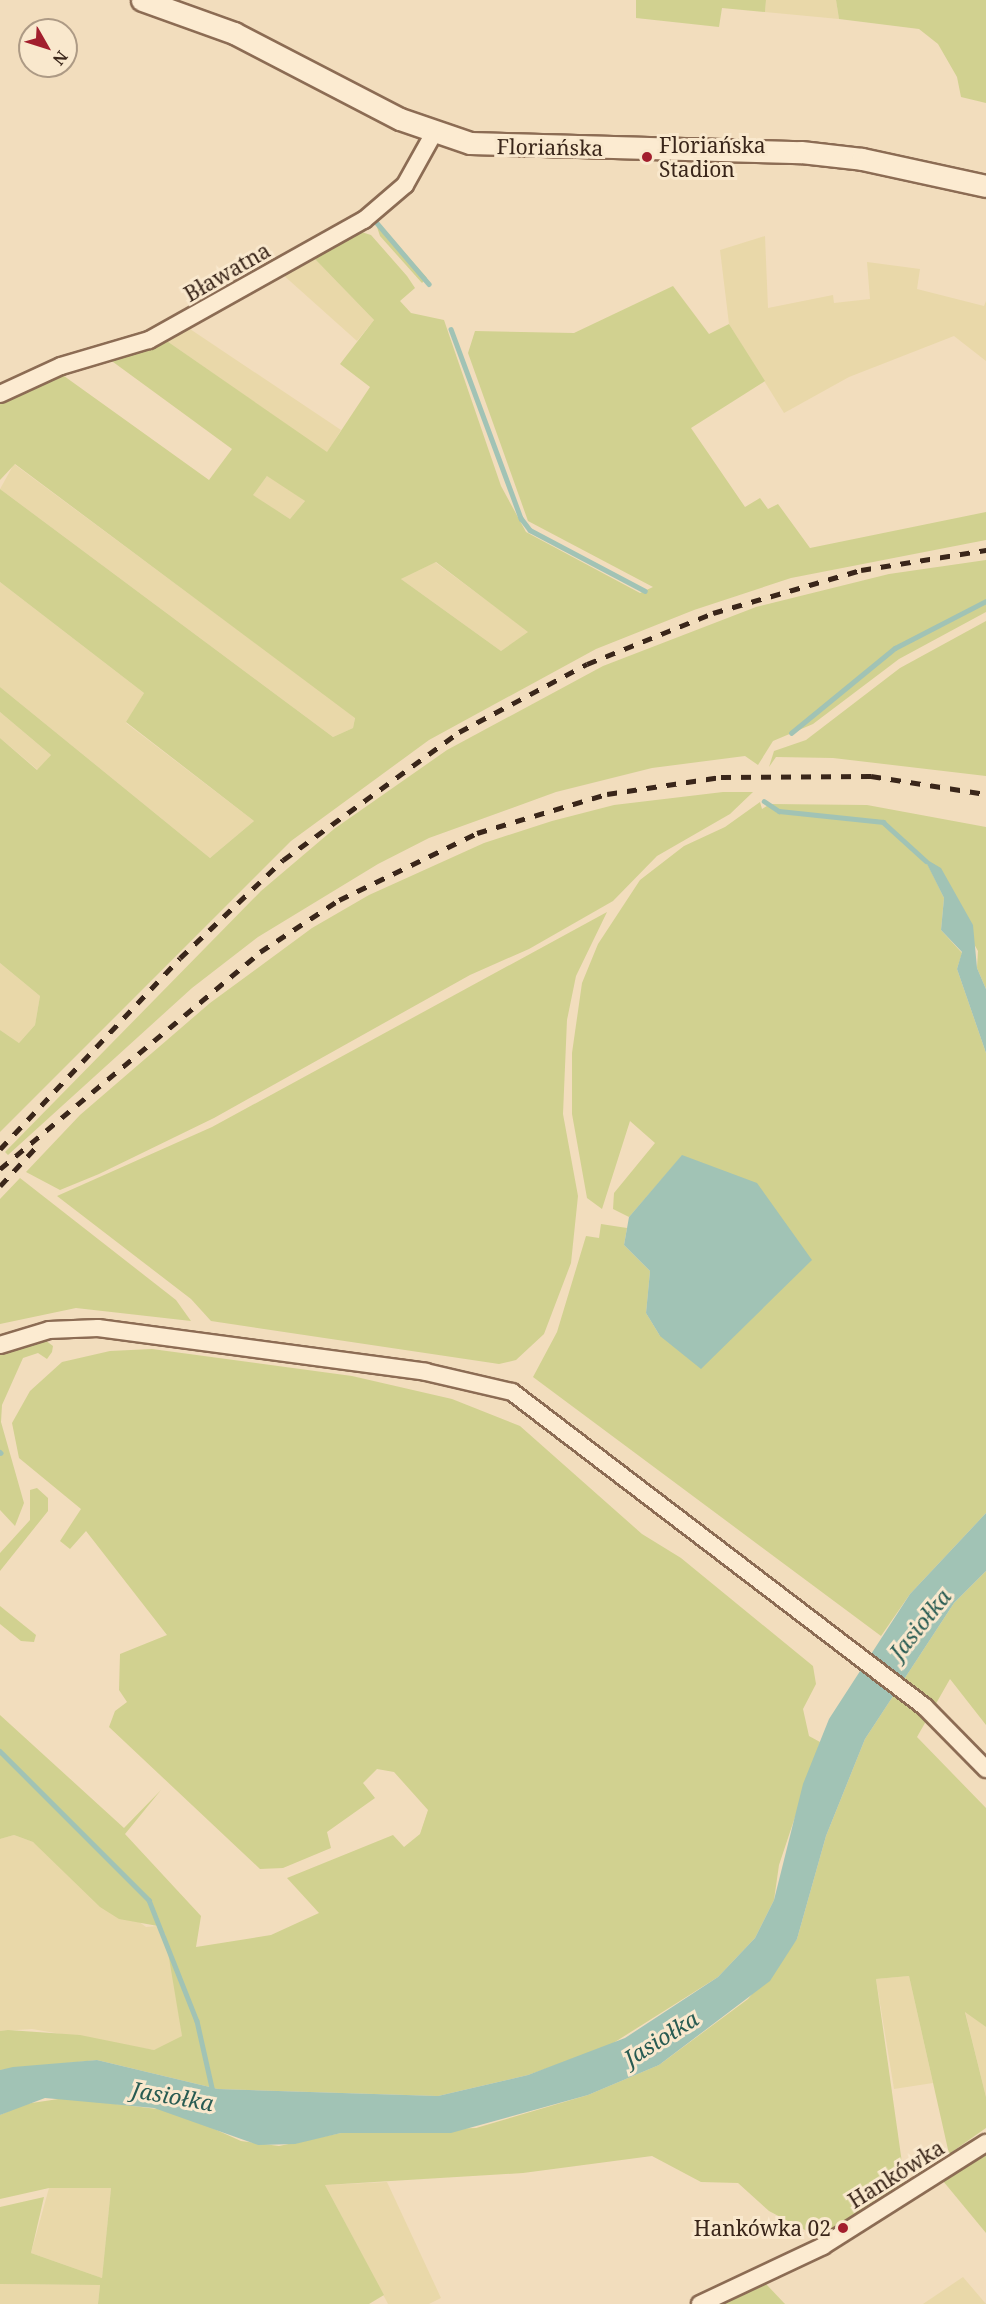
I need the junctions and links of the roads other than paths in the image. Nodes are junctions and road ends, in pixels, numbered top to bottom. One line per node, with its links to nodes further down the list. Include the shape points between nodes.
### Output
1 (142, 0): 2 (street, Floriańska, via 234,33 366,103)
2 (435, 131): 3 (street, Floriańska, via 499,147 801,152 862,159); 4 (street, Bławatna, via 405,185 369,217 149,340 61,366)
3 (986, 186)
4 (0, 394)
5 (0, 1345): 6 (street, via 49,1330 98,1328 426,1372 512,1392 925,1707)
6 (986, 1770)
7 (986, 2143): 8 (street, Hankówka, via 823,2247)
8 (700, 2304)

